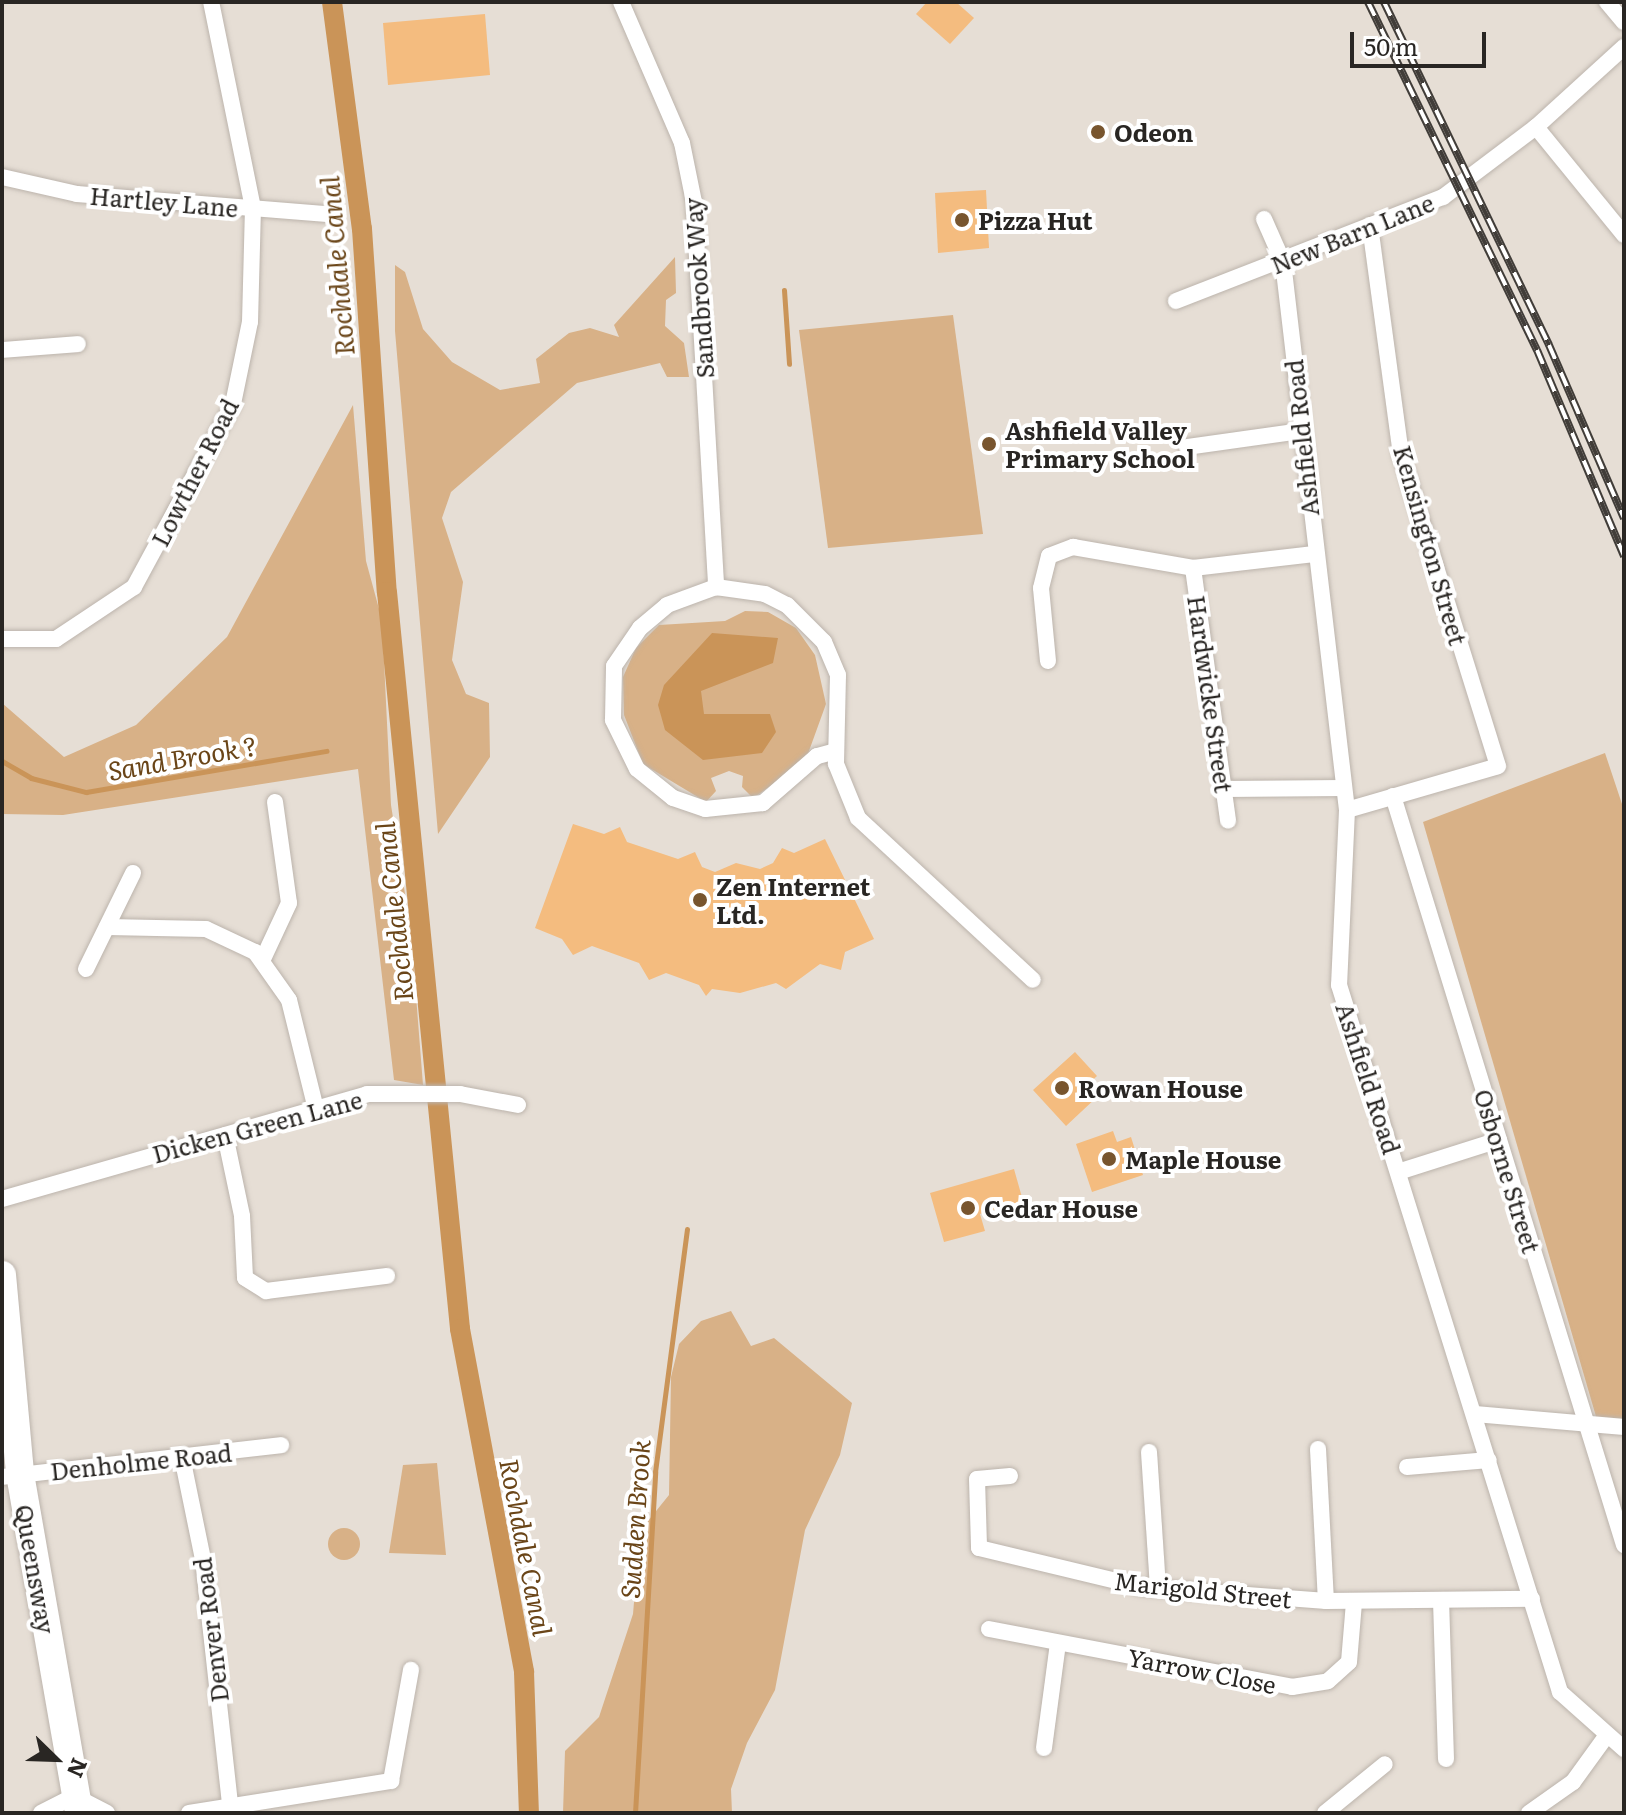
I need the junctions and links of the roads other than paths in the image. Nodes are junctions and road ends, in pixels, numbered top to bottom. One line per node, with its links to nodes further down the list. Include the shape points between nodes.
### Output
1 (211, 2): 8 (street, Lowther Road)
2 (621, 2): 21 (street, Sandbrook Way, via 677,128 694,202)
3 (1607, 2): 4 (street)
4 (1624, 22)
5 (1624, 47): 6 (street, New Barn Lane)
6 (1536, 127): 11 (street, New Barn Lane, via 1443,197); 12 (street)
7 (2, 177): 8 (street, Hartley Lane, via 77,194)
8 (253, 208): 9 (street, Hartley Lane); 22 (street, Lowther Road, via 250,322 233,404 134,587 56,639)
9 (327, 214)
10 (1264, 219): 13 (street, Ashfield Road)
11 (1370, 225): 13 (street, New Barn Lane); 27 (street, Kensington Street, via 1401,455 1498,766)
12 (1624, 235)
13 (1283, 262): 14 (street, New Barn Lane); 17 (street, Ashfield Road)
14 (1176, 301)
15 (78, 344): 16 (street)
16 (2, 350)
17 (1301, 431): 18 (street); 19 (street, Ashfield Road)
18 (1187, 447)
19 (1314, 554): 20 (street); 25 (street, Ashfield Road)
20 (1193, 568): 23 (street, via 1073,547 1049,556 1041,588); 26 (street, Hardwicke Street)
21 (716, 587): 24 (street, via 765,594 787,605 824,642 838,675); 24 (street, via 667,605 640,628 614,666 613,720 637,769 673,798 732,810 763,803 817,756)
22 (2, 639)
23 (1048, 661)
24 (836, 751): 35 (street, via 858,818)
25 (1344, 788): 26 (street); 29 (street, Ashfield Road)
26 (1224, 789): 30 (street, Hardwicke Street)
27 (1393, 796): 29 (street); 39 (street, Osborne Street)
28 (275, 802): 33 (street, via 289,903)
29 (1347, 810): 40 (street, Ashfield Road, via 1339,985)
30 (1228, 821)
31 (133, 873): 32 (street)
32 (107, 927): 33 (street, via 206,929); 34 (street)
33 (262, 961): 37 (street, via 289,1000)
34 (86, 969)
35 (1033, 980)
36 (518, 1105): 37 (street, Dicken Green Lane, via 460,1094 398,1093 367,1094)
37 (316, 1109): 38 (street, Dicken Green Lane)
38 (225, 1135): 41 (street, Dicken Green Lane); 43 (street, via 242,1216 245,1278 266,1291)
39 (1499, 1140): 40 (street); 46 (street, Osborne Street)
40 (1398, 1172): 45 (street, Ashfield Road)
41 (2, 1199)
42 (2, 1275): 44 (highway, Queensway)
43 (387, 1276)
44 (6, 1355): 54 (highway, Queensway)
45 (1475, 1414): 46 (street); 52 (street, Ashfield Road)
46 (1587, 1424): 47 (street); 56 (street, Osborne Street)
47 (1624, 1427)
48 (281, 1445): 51 (street, Denholme Road)
49 (1318, 1449): 60 (street)
50 (1149, 1452): 57 (street)
51 (182, 1457): 54 (street, Denholme Road); 70 (street, Denver Road, via 203,1559)
52 (1489, 1460): 53 (street); 58 (street, Ashfield Road)
53 (1407, 1467)
54 (8, 1476): 71 (highway, Queensway)
55 (1010, 1476): 57 (street, Marigold Street, via 977,1479 979,1548)
56 (1624, 1545)
57 (1158, 1588): 60 (street, Marigold Street)
58 (1532, 1599): 59 (street, Marigold Street); 65 (street, Ashfield Road, via 1560,1692)
59 (1441, 1600): 61 (street, Marigold Street); 68 (street)
60 (1326, 1601): 61 (street, Marigold Street)
61 (1354, 1602): 63 (street, Yarrow Close, via 1349,1662 1328,1681 1292,1687)
62 (989, 1629): 63 (street, Yarrow Close)
63 (1058, 1643): 66 (street)
64 (411, 1670): 70 (street, via 391,1781)
65 (1607, 1735): 67 (street, Ashfield Road); 75 (street, via 1573,1782)
66 (1044, 1748)
67 (1624, 1749)
68 (1446, 1759)
69 (1385, 1764): 74 (street)
70 (230, 1804): 73 (street)
71 (64, 1807): 72 (street)
72 (107, 1813)
73 (189, 1813)
74 (1325, 1813)
75 (1529, 1813)

